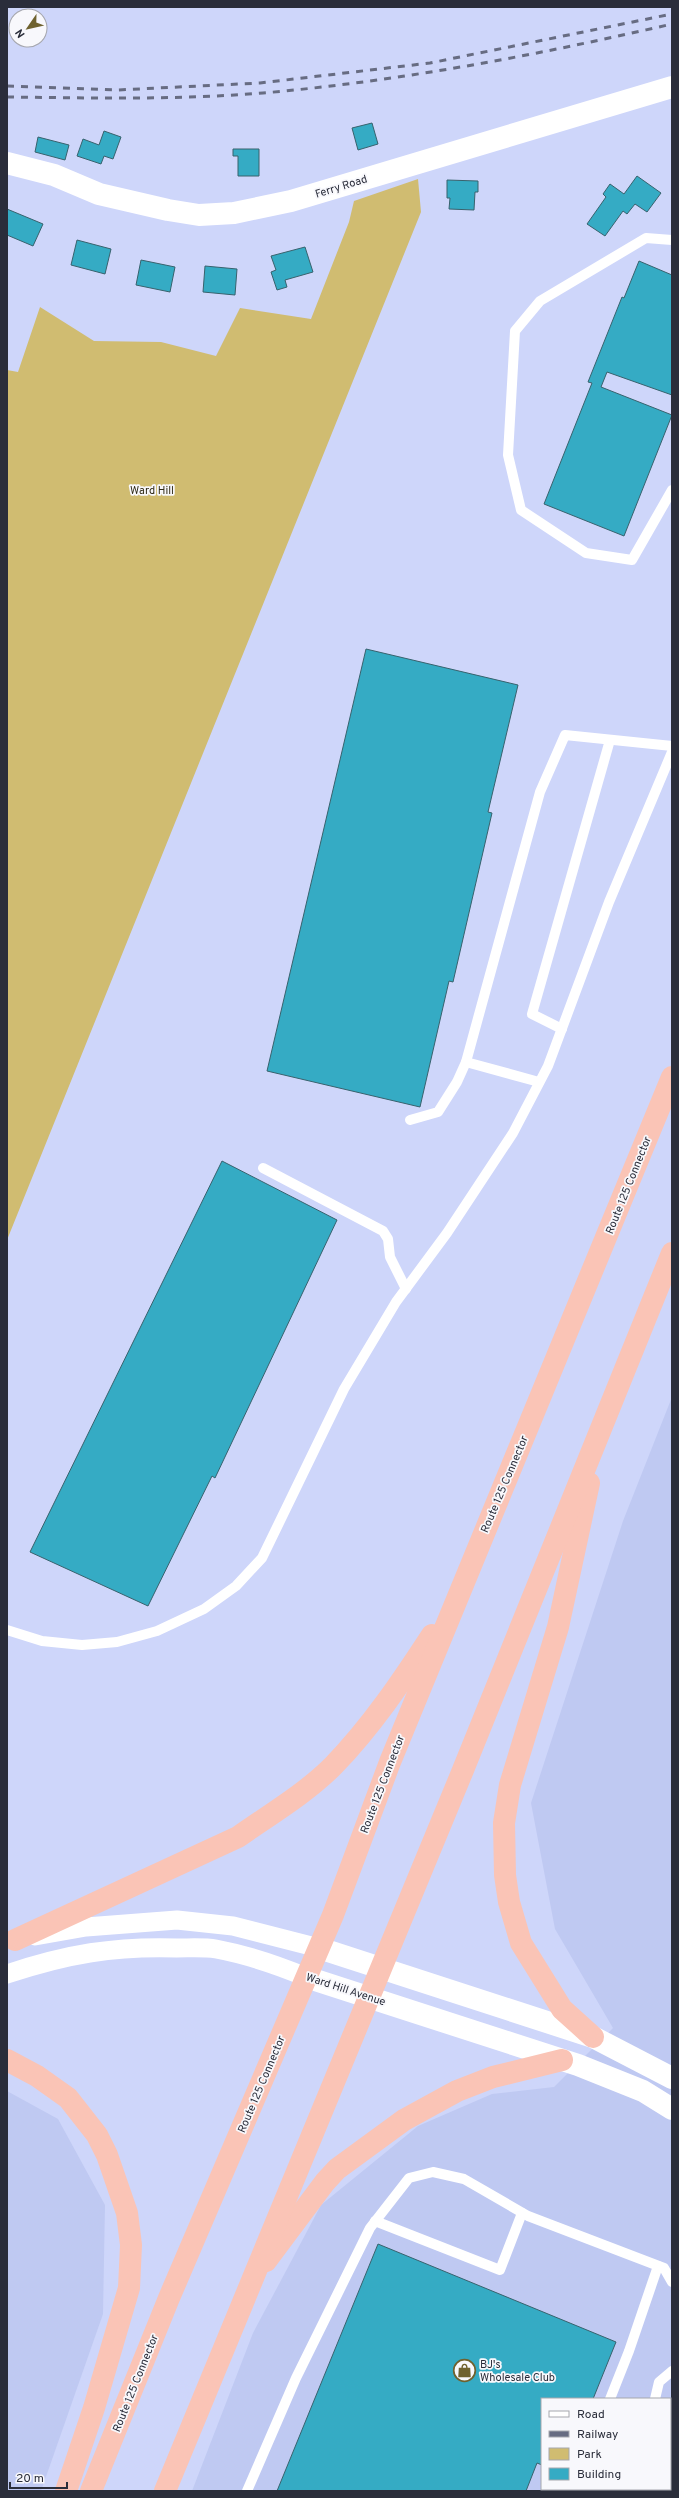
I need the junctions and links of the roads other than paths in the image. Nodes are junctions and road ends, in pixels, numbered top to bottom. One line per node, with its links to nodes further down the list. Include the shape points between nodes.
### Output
1 (672, 87): 2 (street, Ferry Road, via 291,201 234,213 199,214 168,210 99,194 54,175)
2 (7, 164)
3 (672, 240): 4 (lane, via 646,238 540,301 515,331 508,455 521,510 586,553 632,560)
4 (672, 490)
5 (610, 740): 6 (lane); 8 (lane, via 532,1014); 9 (lane, via 565,735 540,792)
6 (672, 746)
7 (672, 752): 8 (lane, via 609,902)
8 (562, 1029): 11 (lane)
9 (466, 1062): 11 (lane); 12 (lane, via 438,1112)
10 (672, 1077): 17 (highway, Route 125 Connector)
11 (539, 1082): 15 (lane, via 508,1140)
12 (410, 1120)
13 (263, 1168): 15 (lane, via 383,1231 388,1239 390,1257)
14 (672, 1253): 16 (highway)
15 (406, 1289): 18 (lane, via 344,1389 262,1558 236,1586 204,1609 157,1631 117,1642 82,1644 42,1641)
16 (600, 1430): 21 (highway); 25 (highway, via 558,1627 510,1785 504,1823 505,1876 509,1902 521,1943 562,2009)
17 (455, 1601): 19 (highway, via 372,1723 332,1767 306,1788 238,1837); 20 (highway, Route 125 Connector)
18 (7, 1630)
19 (11, 1942): 20 (street, via 86,1927 177,1920 233,1926)
20 (319, 1948): 21 (street); 23 (highway, Route 125 Connector)
21 (379, 1969): 24 (highway); 25 (street)
22 (7, 1974): 23 (street, Ward Hill Avenue, via 52,1959 100,1950 152,1947 215,1949 275,1964)
23 (306, 1977): 24 (street, Ward Hill Avenue); 39 (highway, Route 125 Connector, via 169,2298)
24 (368, 1996): 27 (street, Ward Hill Avenue); 33 (highway)
25 (593, 2037): 28 (street)
26 (7, 2060): 38 (highway, via 37,2076 68,2098 97,2134 127,2213 131,2245 129,2288 94,2408)
27 (562, 2060): 29 (street, Ward Hill Avenue, via 643,2090); 33 (highway, via 486,2080 457,2091 404,2120 337,2169)
28 (672, 2078)
29 (672, 2108)
30 (522, 2213): 31 (lane, via 464,2179 433,2172 409,2178); 31 (lane, via 500,2270); 32 (lane)
31 (375, 2221): 41 (lane, via 296,2378)
32 (658, 2266): 34 (lane, via 664,2268); 36 (lane)
33 (251, 2281): 40 (highway)
34 (672, 2282)
35 (672, 2371): 37 (lane, via 659,2382)
36 (610, 2398)
37 (655, 2398)
38 (66, 2491)
39 (91, 2491)
40 (164, 2491)
41 (247, 2491)

